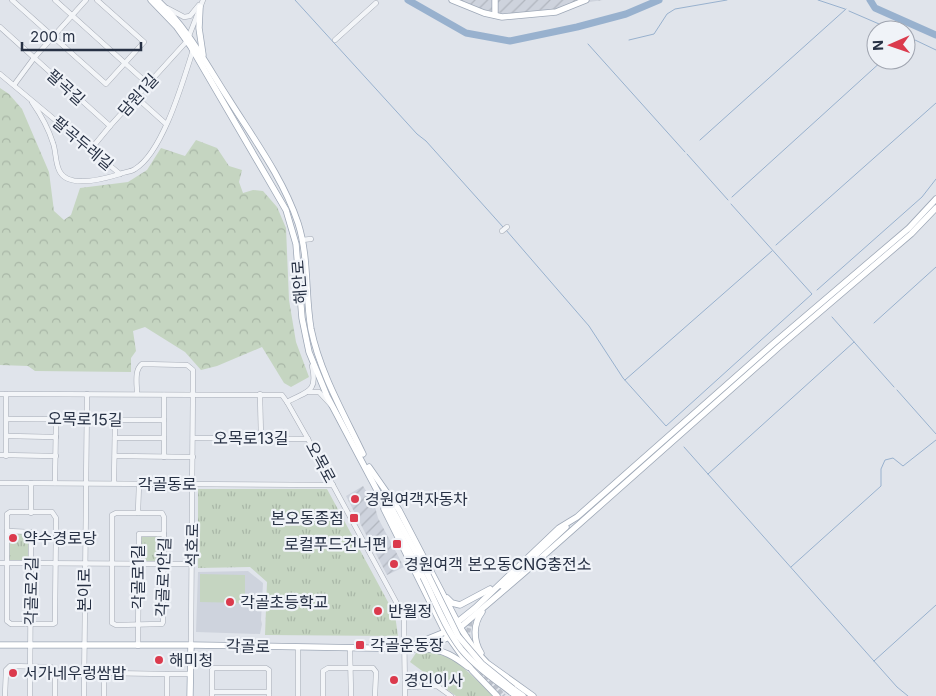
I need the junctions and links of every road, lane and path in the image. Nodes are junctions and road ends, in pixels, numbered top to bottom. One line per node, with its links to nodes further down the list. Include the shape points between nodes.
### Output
1 (12, 0): 19 (street)
2 (55, 0): 17 (street)
3 (86, 0): 17 (street)
4 (97, 0): 25 (street, via 144,42)
5 (151, 0): 20 (main road, 해안로)
6 (157, 0): 13 (main road, 해안로)
7 (203, 0): 13 (street, via 190,16 184,17); 14 (street)
8 (452, 0): 16 (main road)
9 (495, 0): 16 (main road)
10 (572, 0): 15 (main road)
11 (584, 0): 15 (main road)
12 (376, 3): 21 (street)
13 (164, 6): 20 (main road, 해안로)
14 (200, 7): 20 (street); 24 (main road, via 199,28)
15 (568, 7): 16 (main road, via 556,12)
16 (494, 15)
17 (72, 16): 19 (street); 25 (street)
18 (0, 27): 23 (street, 팔곡길)
19 (53, 37): 23 (street); 25 (street, via 106,84)
20 (188, 39): 22 (main road, 해안로); 24 (main road, 해안로); 27 (street, 담원1길)
21 (335, 40)
22 (193, 50): 31 (street, 팔곡두레길); 41 (main road, 해안로, via 286,210 296,244 302,318)
23 (34, 58): 28 (street); 32 (street, 팔곡길)
24 (204, 60): 40 (main road, 해안로, via 283,188)
25 (125, 63): 27 (street)
26 (0, 74): 28 (street, 팔곡두레길)
27 (148, 84): 30 (street, 담원1길)
28 (14, 85): 29 (street, 팔곡두레길)
29 (27, 96): 33 (street, 팔곡두레길); 34 (street, via 45,121 54,145 57,167 64,177 92,180)
30 (136, 97): 31 (street); 32 (street, 담원1길)
31 (166, 124): 34 (street, 팔곡두레길, via 152,152 135,169)
32 (110, 126): 33 (street, 담원1길)
33 (91, 149): 34 (street, 팔곡두레길)
34 (120, 174)
35 (936, 199): 92 (main road, via 909,228 577,517 559,528)
36 (936, 208): 94 (main road, via 911,234)
37 (508, 226): 38 (street)
38 (502, 231)
39 (311, 239): 40 (street)
40 (302, 240): 70 (main road, 해안로, via 308,312 316,349)
41 (310, 356): 42 (street, via 315,382); 51 (main road, 해안로)
42 (307, 392): 50 (street); 51 (street, via 319,392)
43 (0, 394): 44 (street)
44 (6, 394): 45 (street); 52 (street)
45 (87, 394): 46 (street); 54 (street, 본이로)
46 (137, 394): 48 (street); 49 (street, via 137,370 142,364 187,365 193,370)
47 (260, 394): 49 (street); 50 (street, via 282,395); 62 (street)
48 (164, 395): 49 (street); 56 (street)
49 (193, 395): 61 (street, 석호로)
50 (288, 402): 63 (street, 오목로)
51 (333, 407): 70 (main road, 해안로)
52 (7, 418): 53 (street, 오목로15길); 57 (street)
53 (56, 419): 54 (street, 오목로15길); 58 (street)
54 (86, 420): 55 (street, 오목로15길); 74 (street, 본이로)
55 (115, 420): 56 (street, 오목로15길); 59 (street)
56 (164, 420): 60 (street)
57 (6, 436): 58 (street); 65 (street)
58 (56, 437): 66 (street)
59 (115, 438): 60 (street); 67 (street)
60 (164, 438): 68 (street)
61 (193, 438): 62 (street, 오목로13길); 69 (street, 석호로)
62 (261, 439): 63 (street, 오목로13길)
63 (308, 439): 78 (street, 오목로)
64 (0, 456): 65 (street)
65 (6, 456): 66 (street)
66 (56, 456): 73 (street)
67 (115, 456): 68 (street); 75 (street)
68 (164, 456): 69 (street)
69 (193, 457): 77 (street, 석호로)
70 (367, 467): 93 (main road, via 399,510); 96 (main road, via 387,517); 117 (main road, 해안로, bridge, via 426,576 452,636 490,676)
71 (0, 483): 72 (street, 각골동로)
72 (31, 483): 73 (street, 각골동로); 79 (street)
73 (55, 483): 74 (street, 각골동로)
74 (85, 483): 75 (street, 각골동로); 87 (street, 본이로)
75 (114, 483): 76 (street, 각골동로)
76 (139, 483): 77 (street, 각골동로); 80 (street)
77 (192, 484): 78 (street, 각골동로); 91 (street, 석호로)
78 (333, 485): 108 (street, 오목로, via 401,611)
79 (31, 513): 81 (street, via 7,514); 86 (street, via 52,512 56,518)
80 (138, 513): 82 (street, 각골로1안길, via 162,513); 88 (street, 각골로1안길, via 112,515)
81 (6, 531): 84 (street); 85 (street, 각골로2길, via 31,532)
82 (164, 534): 89 (street, 각골로1길, via 139,534); 90 (street, 각골로1안길)
83 (0, 563): 84 (street)
84 (7, 563): 85 (street); 97 (street, via 7,621)
85 (32, 563): 86 (street); 97 (street, 각골로2길)
86 (56, 563): 87 (street); 97 (street, via 55,623)
87 (84, 563): 88 (street); 103 (street, 본이로)
88 (112, 564): 89 (street); 98 (street, 각골로1안길, via 112,623)
89 (138, 564): 90 (street); 98 (street, 각골로1길)
90 (164, 564): 91 (street); 98 (street, 각골로1안길, via 164,622)
91 (192, 564): 105 (street, 석호로)
92 (500, 585): 93 (main road, via 460,605 452,603); 99 (main road)
93 (443, 594): 95 (main road)
94 (486, 607): 99 (main road); 110 (main road, via 476,620 475,629 478,648)
95 (452, 612): 96 (main road, via 449,624); 99 (main road)
96 (439, 619): 100 (main road)
97 (30, 624): 102 (street, 각골로2길)
98 (138, 624): 104 (street, 각골로1길)
99 (458, 624): 100 (main road); 110 (main road)
100 (447, 634): 108 (main road, 각골로); 109 (main road, 각골로); 113 (main road)
101 (0, 645): 102 (main road, 각골로)
102 (30, 645): 103 (main road, 각골로); 111 (street, 각골로2길)
103 (84, 645): 104 (main road, 각골로); 123 (street, 본이로)
104 (138, 646): 105 (main road, 각골로)
105 (191, 646): 106 (main road, 각골로); 115 (main road, 석호로)
106 (298, 647): 107 (main road, 각골로); 127 (street)
107 (350, 648): 108 (main road, 각골로); 112 (street)
108 (405, 648): 109 (main road, 각골로); 116 (street, 오목로)
109 (423, 649): 113 (main road, via 453,656)
110 (487, 663): 135 (main road)
111 (30, 666): 120 (street, via 10,666 6,670); 121 (street, 각골로2길); 122 (street, via 55,670)
112 (350, 668): 128 (street, via 323,671); 129 (street); 130 (street, via 373,668 376,672)
113 (472, 670): 133 (main road)
114 (167, 674): 115 (street); 124 (street, via 104,673); 125 (street)
115 (190, 674): 126 (main road, 석호로)
116 (405, 687): 131 (street, 오목로); 132 (street, via 437,686)
117 (514, 692): 134 (main road)
118 (212, 694): 119 (street); 119 (street, via 214,668 266,668 269,670)
119 (269, 694)
120 (6, 696)
121 (30, 696)
122 (55, 696)
123 (84, 696)
124 (104, 696)
125 (167, 696)
126 (190, 696)
127 (298, 696)
128 (324, 696)
129 (351, 696)
130 (376, 696)
131 (405, 696)
132 (451, 696)
133 (497, 696)
134 (524, 696)
135 (532, 696)

